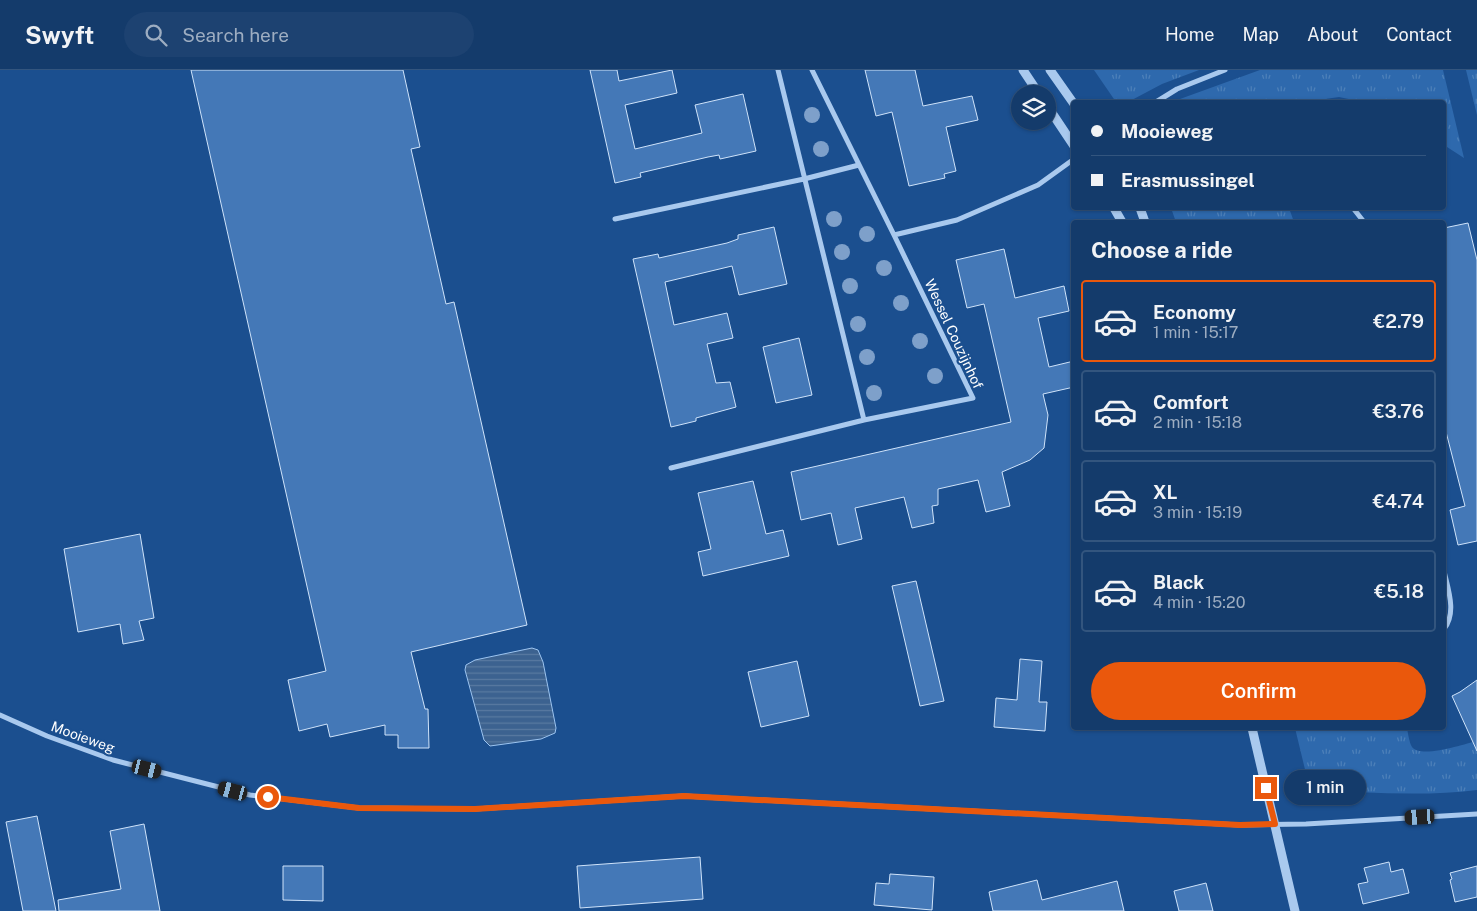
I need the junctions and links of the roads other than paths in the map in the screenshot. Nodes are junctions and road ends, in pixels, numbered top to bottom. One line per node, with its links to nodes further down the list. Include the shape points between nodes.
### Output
1 (778, 70): 13 (street)
2 (812, 70): 12 (street, Wessel Couzijnhof)
3 (1023, 70): 6 (street)
4 (1050, 70): 7 (street)
5 (1225, 70): 8 (street, via 1177,89)
6 (1033, 85)
7 (1071, 100)
8 (1159, 100)
9 (1056, 119): 10 (street)
10 (1071, 142)
11 (1071, 162): 17 (street, via 1038,185 957,220)
12 (860, 165): 13 (street); 17 (street, Wessel Couzijnhof)
13 (804, 179): 15 (street); 18 (street)
14 (1355, 210): 16 (street)
15 (615, 219)
16 (1362, 220)
17 (894, 235): 18 (street, Wessel Couzijnhof, via 973,398)
18 (864, 420): 19 (street, Wessel Couzijnhof)
19 (671, 468)
20 (1446, 580): 21 (street, via 1451,604)
21 (1446, 626)
22 (0, 715): 25 (street, Mooieweg, via 122,762 250,795 359,808 475,809 684,796 1240,825)
23 (1252, 730): 25 (street)
24 (1477, 814): 25 (street, Mooieweg)
25 (1275, 824): 26 (street)
26 (1295, 911)

